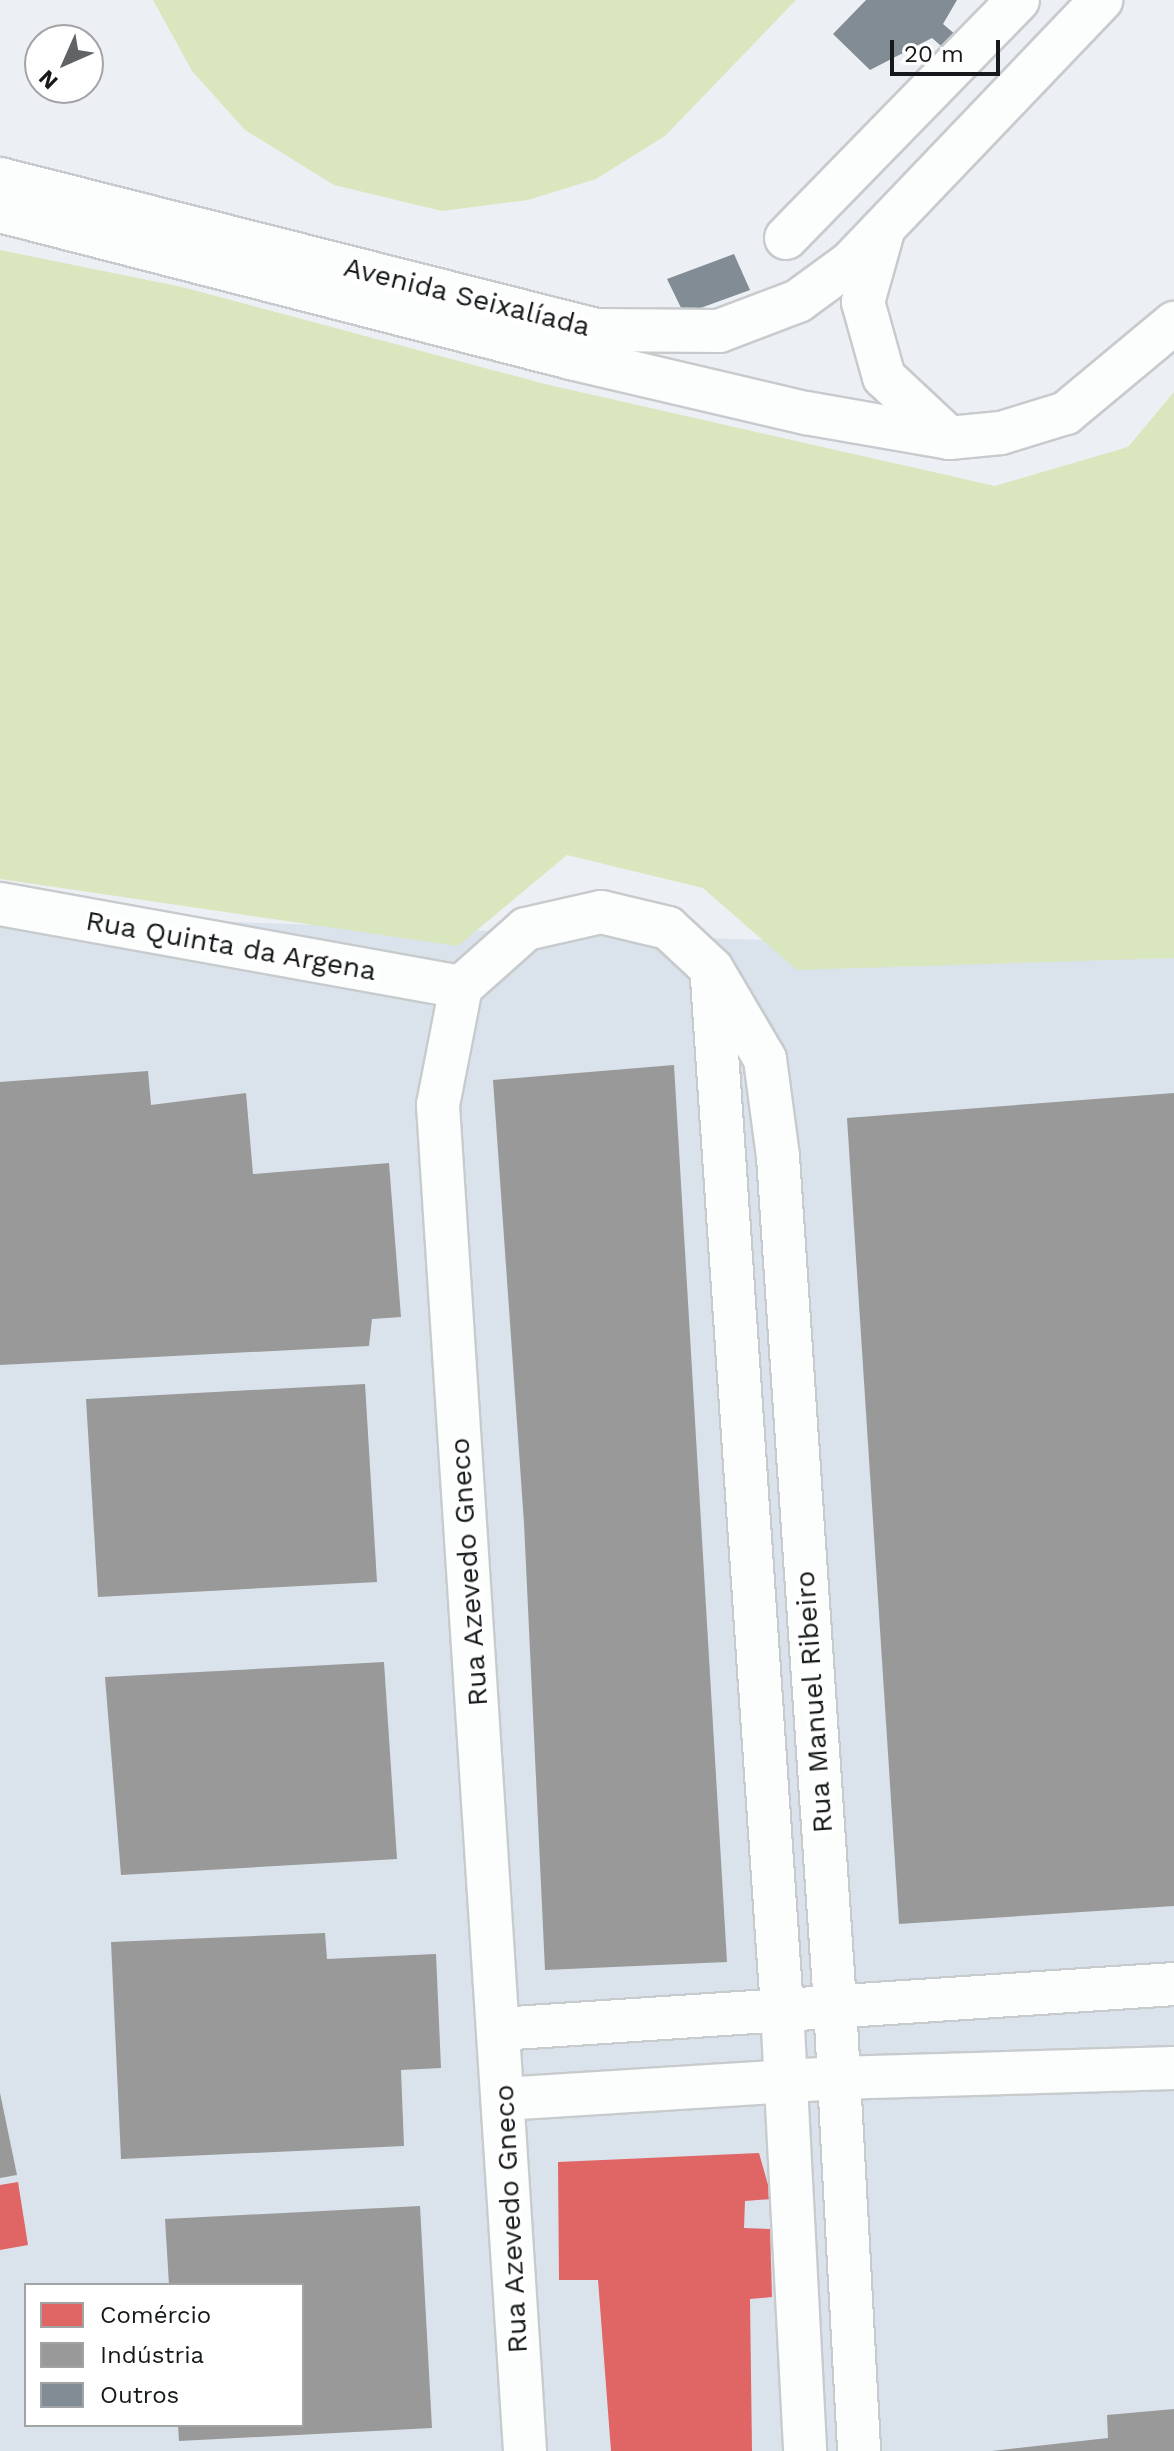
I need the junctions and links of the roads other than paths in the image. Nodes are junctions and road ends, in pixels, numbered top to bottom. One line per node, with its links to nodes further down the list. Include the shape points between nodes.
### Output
1 (1018, 0): 3 (street)
2 (1106, 2): 4 (street, Avenida Seixalíada)
3 (967, 54): 4 (street); 8 (street)
4 (1012, 96): 7 (street, Avenida Seixalíada)
5 (0, 179): 7 (street, Avenida Seixalíada, via 596,330 719,331 798,301 850,263)
6 (0, 211): 10 (street, Avenida Seixalíada, via 571,358 806,413)
7 (883, 229): 10 (street, via 863,302 884,377)
8 (786, 238)
9 (1174, 323): 10 (street, Avenida Seixalíada, via 1066,413 1001,433)
10 (949, 438)
11 (0, 904): 13 (street, Rua Quinta da Argena)
12 (712, 969): 13 (street, via 668,928 601,912 526,929); 15 (street, Rua Manuel Ribeiro, via 765,1059 778,1157); 16 (street)
13 (461, 987): 17 (street, Rua Azevedo Gneco, via 438,1105)
14 (1174, 1984): 15 (street)
15 (835, 2005): 16 (street); 19 (street, Rua Manuel Ribeiro)
16 (782, 2009): 17 (street); 20 (street)
17 (499, 2029): 21 (street, Rua Azevedo Gneco)
18 (1174, 2068): 19 (street)
19 (837, 2078): 20 (street); 24 (street, Rua Manuel Ribeiro)
20 (787, 2081): 21 (street); 23 (street)
21 (503, 2099): 22 (street, Rua Azevedo Gneco)
22 (525, 2451)
23 (805, 2451)
24 (859, 2451)

